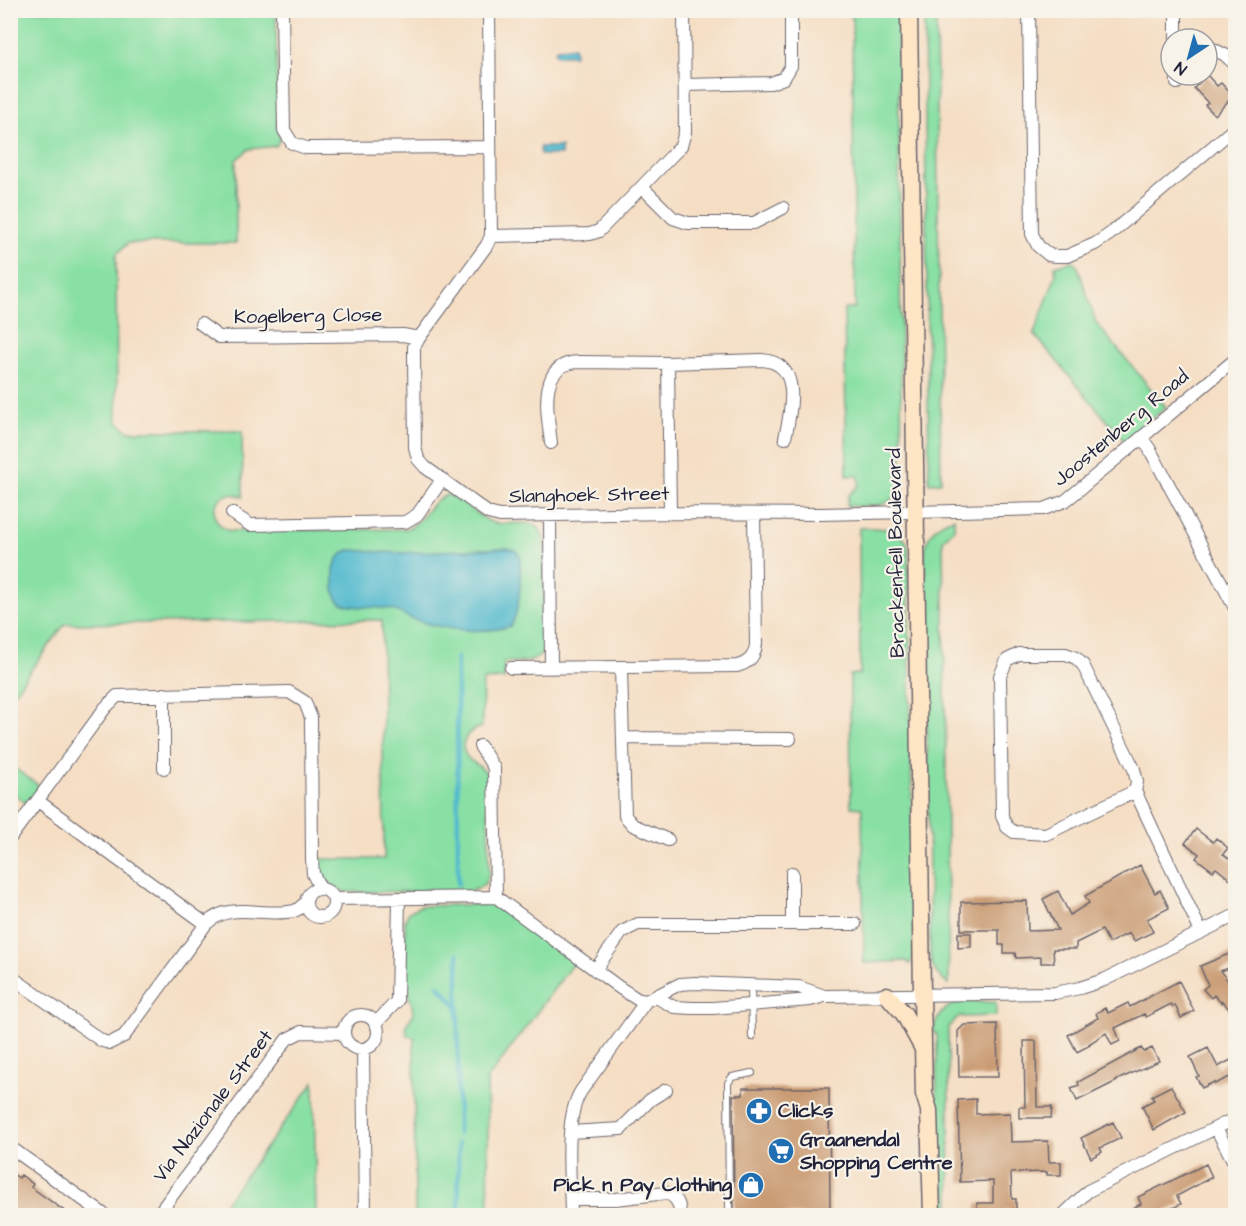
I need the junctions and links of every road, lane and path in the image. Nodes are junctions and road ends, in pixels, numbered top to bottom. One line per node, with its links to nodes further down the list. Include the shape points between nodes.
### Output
1 (282, 10): 13 (street, via 284,130 292,143 306,148)
2 (489, 10): 13 (street)
3 (684, 10): 11 (street)
4 (791, 10): 11 (street, via 791,66 784,78 771,84)
5 (909, 10): 25 (street, Brackenfell Boulevard)
6 (1029, 10): 12 (street, via 1032,234 1049,255 1067,256 1105,238)
7 (1176, 10): 8 (street)
8 (1176, 27)
9 (1219, 53): 10 (street)
10 (1236, 65)
11 (685, 85): 14 (street, via 684,142)
12 (1236, 126)
13 (490, 147): 16 (street)
14 (642, 187): 15 (street, via 673,218 688,224 754,223); 16 (street, via 607,225 594,233)
15 (783, 208)
16 (491, 236): 18 (street, Slanghoek Street)
17 (201, 324): 18 (street, Kogelberg Close, via 219,337)
18 (419, 338): 24 (street, Slanghoek Street, via 414,347 416,453 421,463)
19 (1236, 358): 22 (street, Joostenberg Road)
20 (668, 363): 21 (street, via 761,360 782,367 791,383 790,416); 23 (street, via 573,363 562,367 546,393); 27 (street)
21 (784, 438)
22 (1141, 438): 25 (street, Joostenberg Road, via 1055,506 1034,511); 31 (street)
23 (551, 443)
24 (442, 480): 26 (street, via 417,515 405,522 250,525); 30 (street, Slanghoek Street, via 492,515)
25 (917, 512): 28 (street, Joostenberg Road); 58 (street, Brackenfell Boulevard)
26 (232, 513)
27 (670, 513): 29 (street, Slanghoek Street); 30 (street, Slanghoek Street)
28 (820, 514): 29 (street, Slanghoek Street)
29 (754, 515): 34 (street, via 756,644 751,659 737,666)
30 (550, 516): 33 (street)
31 (1236, 610)
32 (511, 668): 33 (street)
33 (551, 668): 34 (street)
34 (621, 668): 36 (street)
35 (164, 694): 39 (street); 41 (street, via 112,699); 45 (street, via 288,692 305,702 310,718 313,874)
36 (623, 738): 37 (street); 43 (street, via 625,816 633,825)
37 (790, 739)
38 (480, 746): 46 (street, via 494,768)
39 (164, 768)
40 (1135, 791): 40 (street, via 1134,769 1080,661 1062,654 1019,654 1007,660 1000,676 1002,816 1010,830 1018,834 1046,834); 54 (street)
41 (38, 801): 42 (street); 51 (street)
42 (10, 838)
43 (668, 840)
44 (792, 873): 52 (street)
45 (320, 888): 48 (street); 49 (street, via 308,894)
46 (496, 897): 47 (street); 55 (street)
47 (399, 898): 48 (street); 63 (street, via 398,1001)
48 (334, 899): 49 (street, via 333,908 322,917 309,912)
49 (305, 903): 51 (street, via 295,911 224,912)
50 (1236, 915): 54 (street)
51 (206, 924): 56 (street, via 124,1036 110,1043)
52 (792, 924): 53 (street); 55 (street, via 638,924 622,932)
53 (855, 924)
54 (1201, 932): 58 (street, via 1104,980 1068,991)
55 (595, 970): 61 (street, via 633,997)
56 (10, 976)
57 (752, 985): 60 (street, via 799,987); 61 (street, via 680,984); 62 (lane)
58 (922, 994): 59 (street); 67 (street, Brackenfell Boulevard)
59 (888, 995): 60 (street); 67 (street, via 910,1023)
60 (824, 996): 62 (street)
61 (651, 999): 62 (street, via 685,1008); 73 (street, via 577,1098)
62 (752, 1004): 65 (lane)
63 (376, 1023): 64 (street, via 368,1016 357,1015 347,1021); 66 (street, via 376,1040)
64 (344, 1033): 66 (street, via 348,1043); 79 (street, Via Nazionale Street, via 301,1032 287,1039)
65 (752, 1036)
66 (363, 1049): 80 (street)
67 (924, 1051): 70 (street, Brackenfell Boulevard)
68 (752, 1073): 83 (lane, via 732,1077 728,1083)
69 (666, 1090): 73 (street, via 621,1129)
70 (924, 1094): 84 (street, Brackenfell Boulevard, via 920,1108); 85 (street, Brackenfell Boulevard, via 929,1110)
71 (1236, 1118): 72 (street)
72 (1216, 1128): 75 (street); 86 (street, via 1088,1191)
73 (570, 1132): 76 (street)
74 (10, 1147): 78 (street)
75 (1236, 1166)
76 (571, 1199): 81 (street); 82 (street, via 662,1192 675,1198)
77 (1236, 1203): 87 (street)
78 (106, 1215)
79 (157, 1215)
80 (365, 1215)
81 (571, 1215)
82 (680, 1215)
83 (729, 1215)
84 (921, 1215)
85 (932, 1215)
86 (1062, 1215)
87 (1233, 1215)

